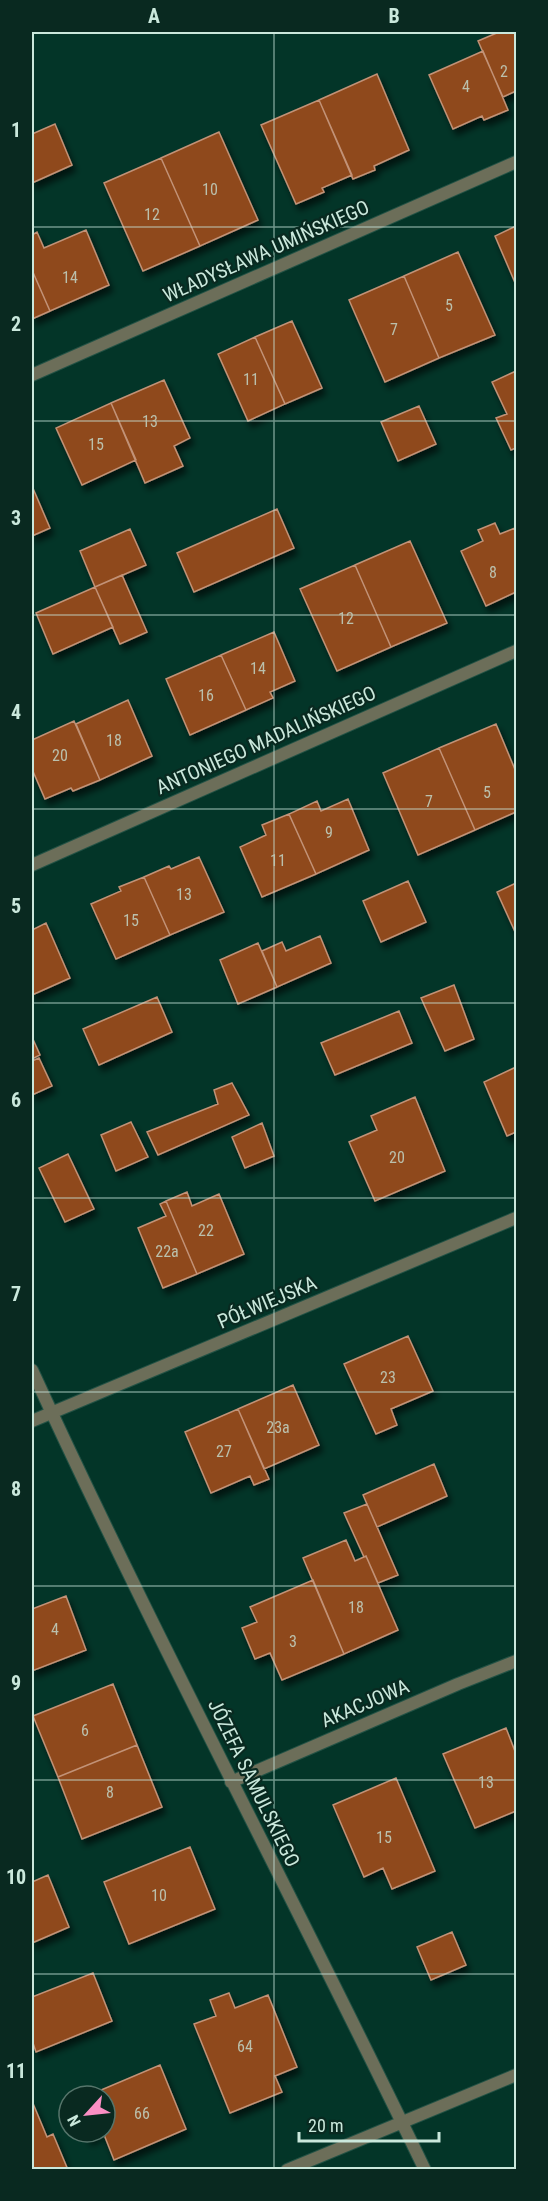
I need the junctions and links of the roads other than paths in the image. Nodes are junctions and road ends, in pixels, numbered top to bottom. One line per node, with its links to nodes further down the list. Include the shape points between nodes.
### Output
1 (516, 162): 2 (street, WŁADYSŁAWA UMIŃSKIEGO)
2 (32, 375)
3 (516, 651): 4 (street, ANTONIEGO MADALIŃSKIEGO)
4 (32, 865)
5 (516, 1218): 7 (street, PÓŁWIEJSKA)
6 (32, 1370): 7 (street, JÓZEFA SAMULSKIEGO)
7 (51, 1413): 8 (street, PÓŁWIEJSKA); 10 (street, JÓZEFA SAMULSKIEGO)
8 (32, 1421)
9 (516, 1661): 10 (street, AKACJOWA)
10 (231, 1782): 12 (street, JÓZEFA SAMULSKIEGO)
11 (516, 2075): 12 (street)
12 (403, 2123): 13 (street); 14 (street, JÓZEFA SAMULSKIEGO)
13 (287, 2169)
14 (425, 2169)

